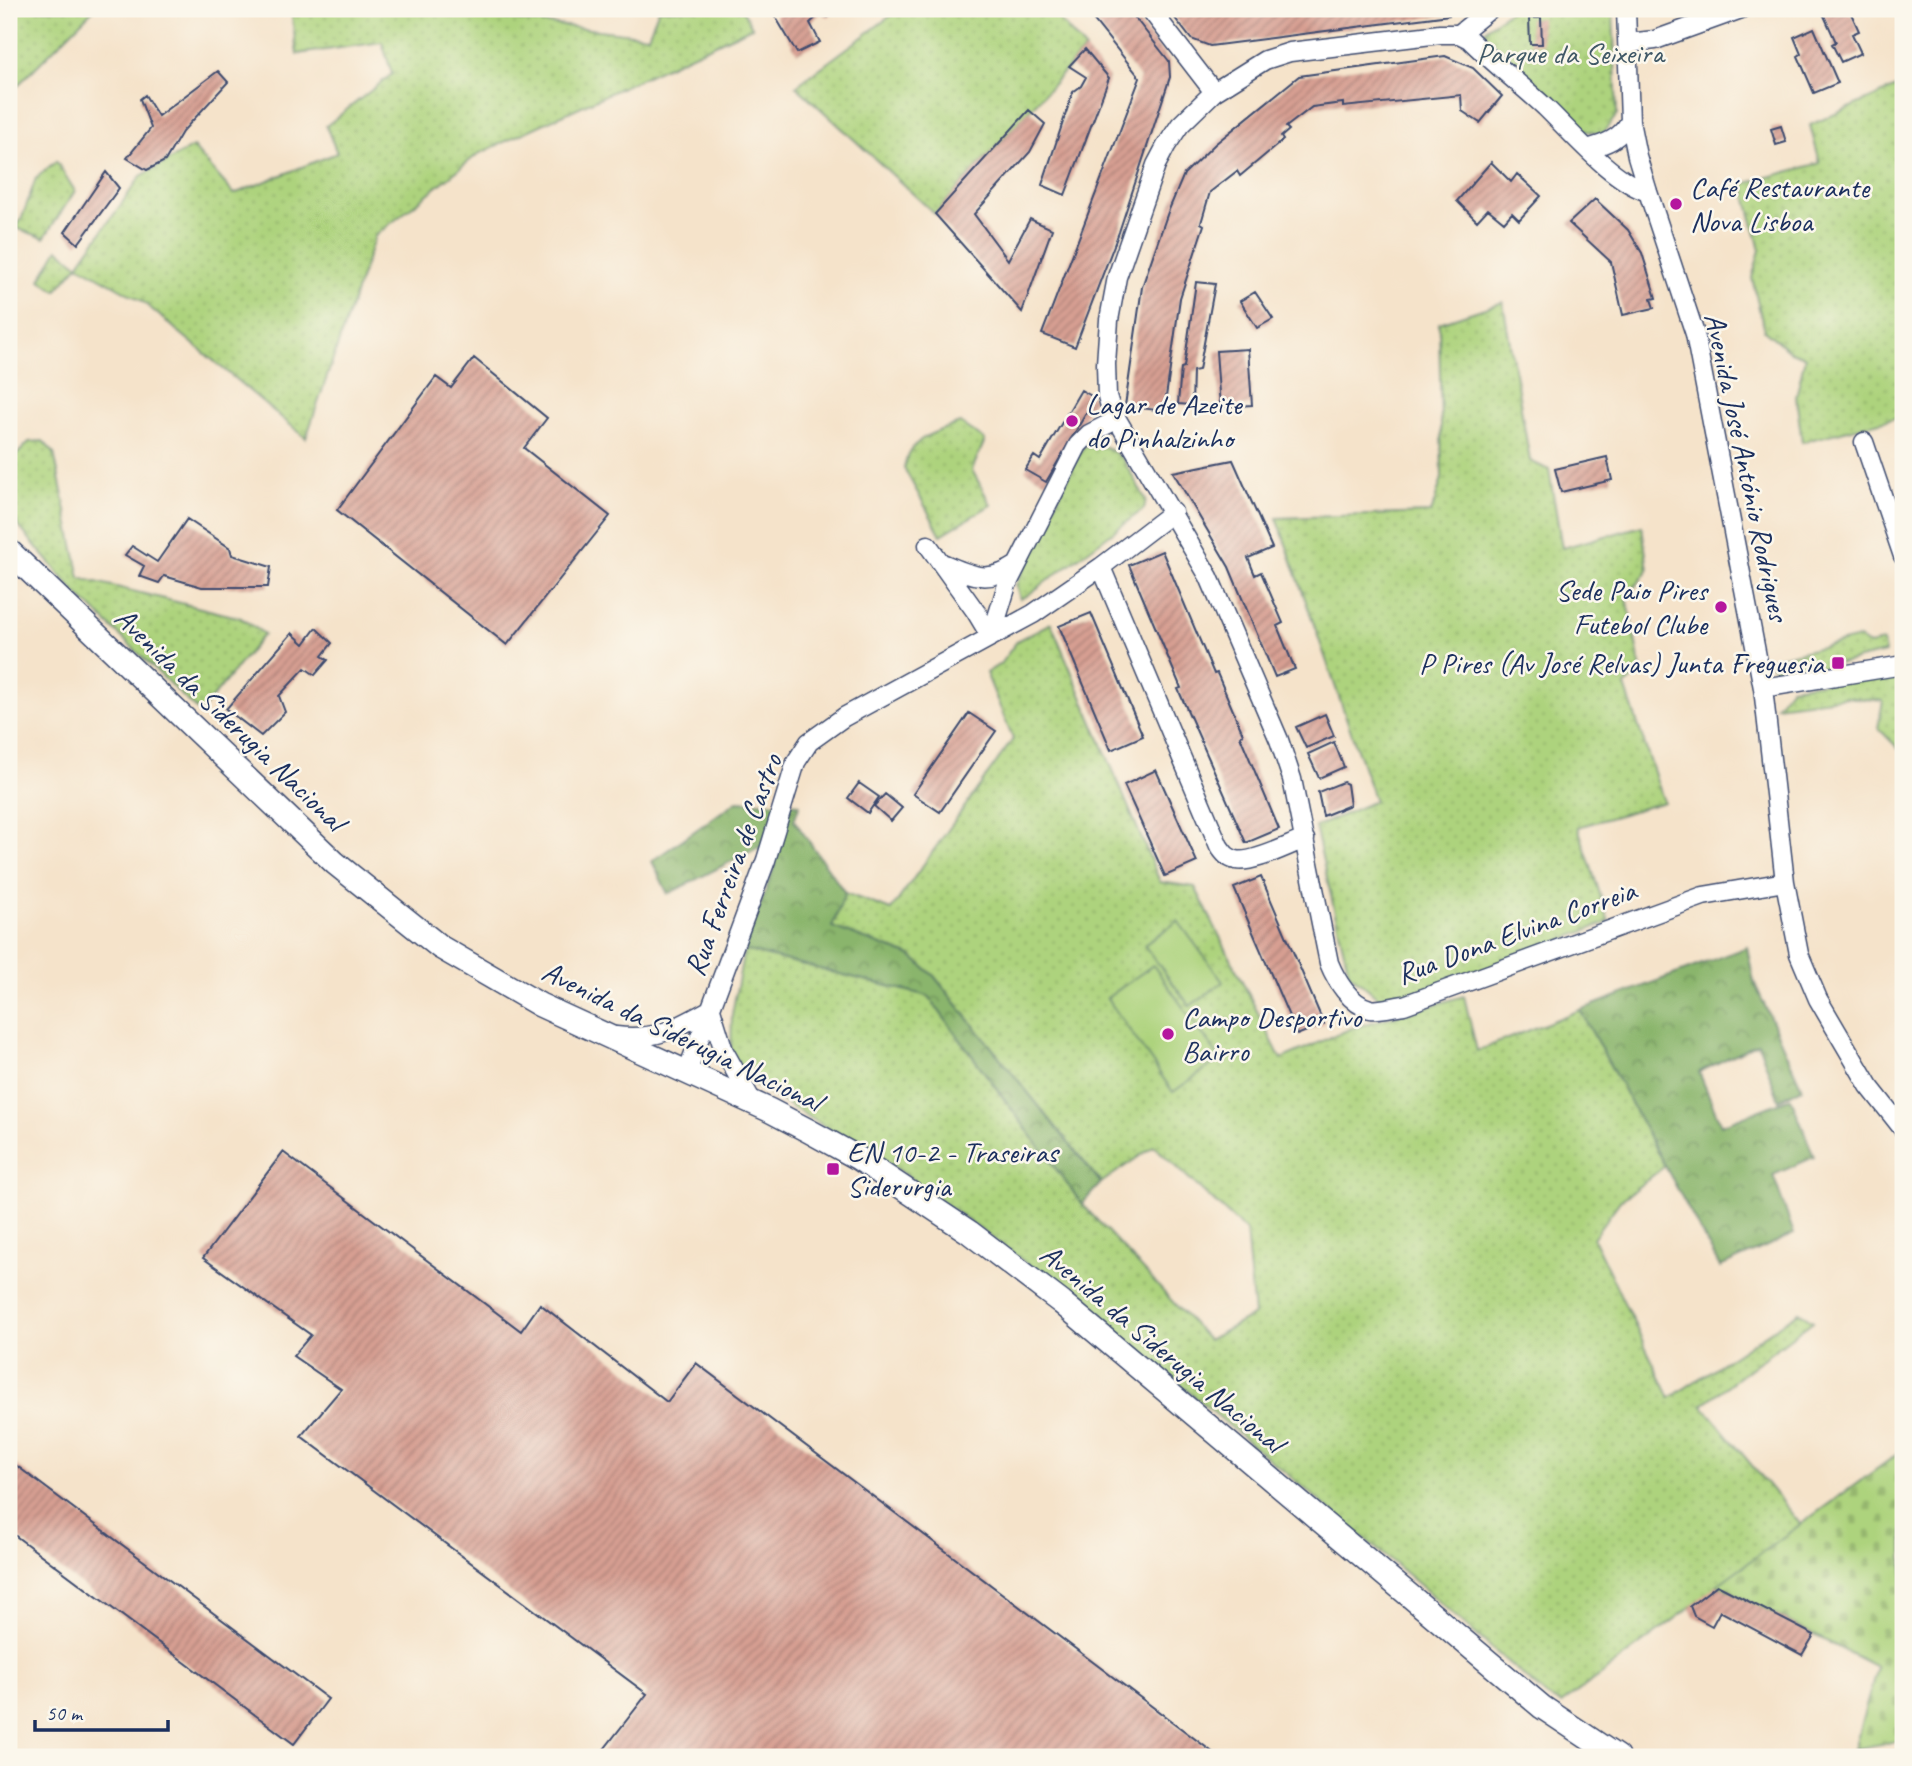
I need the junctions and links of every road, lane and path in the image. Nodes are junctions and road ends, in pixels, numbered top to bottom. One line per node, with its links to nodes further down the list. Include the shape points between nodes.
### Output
1 (1150, 9): 7 (street)
2 (1490, 9): 5 (street)
3 (1626, 9): 6 (street, Avenida José António Rodrigues)
4 (1741, 9): 6 (street, via 1655,40)
5 (1459, 34): 7 (street, via 1290,52 1265,60); 9 (street)
6 (1628, 43): 8 (street, Avenida José António Rodrigues)
7 (1214, 92): 11 (street, via 1166,146 1117,277 1106,364 1107,396)
8 (1630, 121): 9 (street, via 1615,139); 10 (street, Avenida José António Rodrigues)
9 (1587, 149): 10 (street, via 1639,190)
10 (1648, 192): 24 (street, Avenida José António Rodrigues, via 1695,334)
11 (1116, 420): 13 (street, Rua Dona Elvina Correia); 18 (street, via 1078,445)
12 (1864, 442): 16 (street)
13 (1174, 512): 19 (street, Rua Ferreira de Castro); 25 (street, Rua Dona Elvina Correia, via 1209,577 1279,740)
14 (928, 545): 17 (street)
15 (9, 551): 28 (main road, Avenida da Siderugia Nacional, via 335,863 440,947 540,1005)
16 (1903, 556)
17 (940, 562): 18 (street, via 986,578); 22 (street)
18 (1017, 565): 20 (street)
19 (1101, 568): 21 (street, Rua Ferreira de Castro); 25 (street, via 1225,855 1248,860)
20 (1004, 592): 21 (street, via 1013,604); 22 (street)
21 (1033, 614): 22 (street, Rua Ferreira de Castro)
22 (991, 637): 27 (street, Rua Ferreira de Castro, via 844,717 809,743 796,762 766,860)
23 (1903, 665): 24 (street)
24 (1763, 688): 26 (street, Avenida José António Rodrigues)
25 (1305, 839): 26 (street, Rua Dona Elvina Correia, via 1329,963 1338,984 1370,1009 1433,996 1703,896)
26 (1785, 882): 31 (street, Avenida José António Rodrigues, via 1799,954 1818,999 1869,1086)
27 (711, 1009): 28 (street, via 652,1037); 29 (street, Rua Ferreira de Castro); 30 (street, Rua Ferreira de Castro, via 724,1051)
28 (606, 1035): 29 (main road, Avenida da Siderugia Nacional)
29 (687, 1072): 30 (main road, Avenida da Siderugia Nacional)
30 (753, 1103): 32 (main road, Avenida da Siderugia Nacional, via 858,1158 969,1232 1062,1303 1542,1707)
31 (1903, 1129)
32 (1618, 1757)

